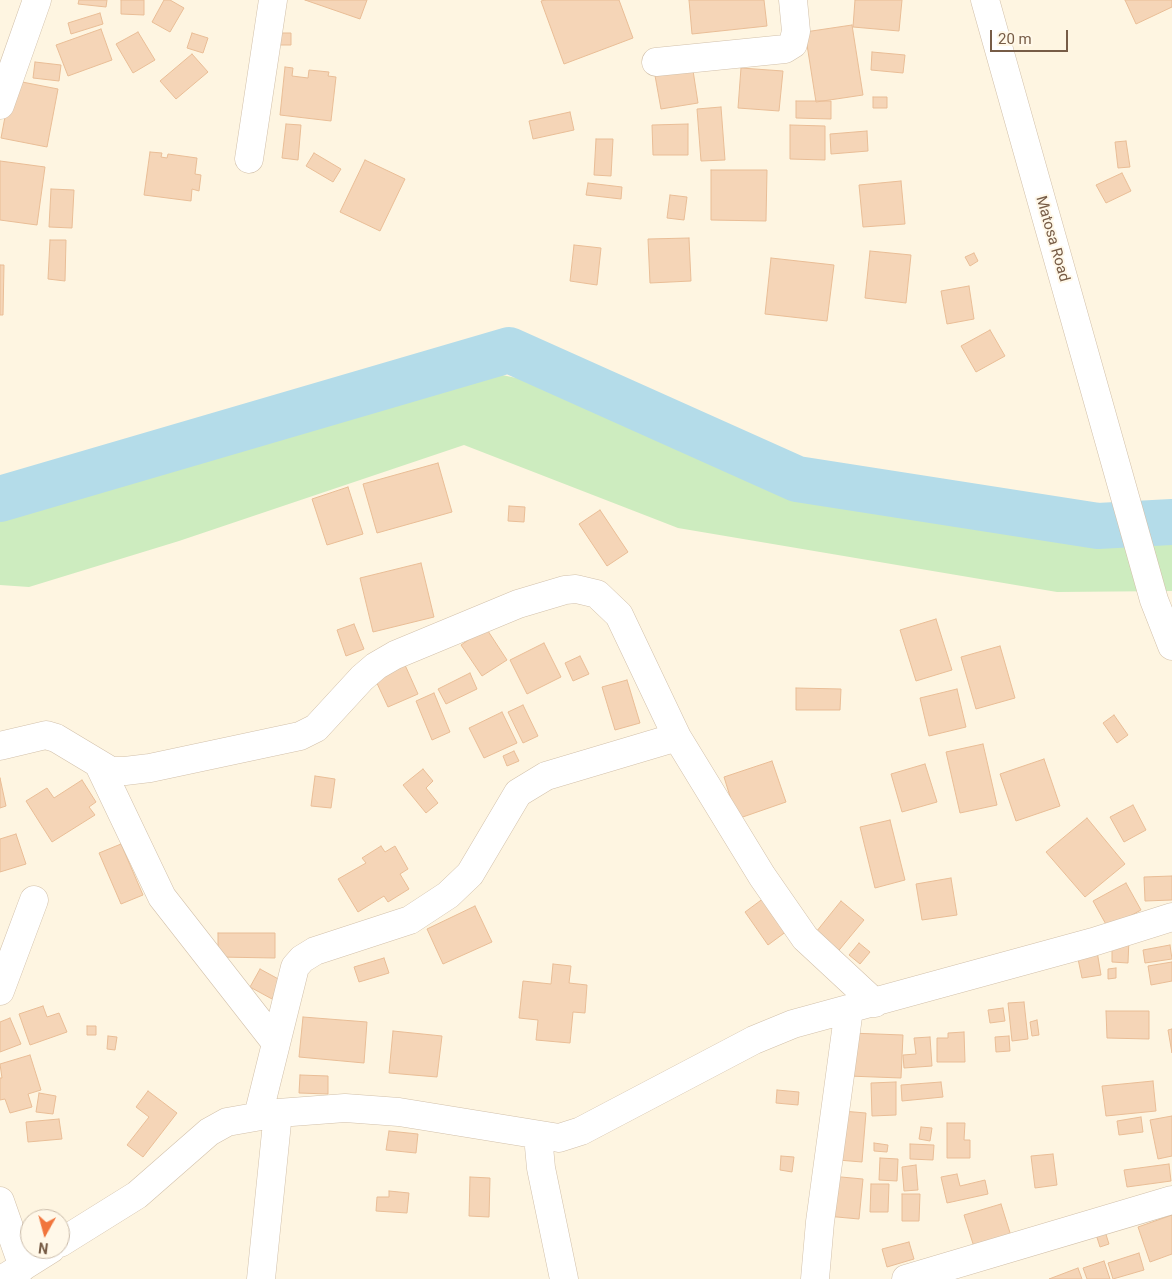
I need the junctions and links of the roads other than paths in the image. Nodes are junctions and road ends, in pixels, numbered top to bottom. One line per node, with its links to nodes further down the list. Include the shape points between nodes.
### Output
1 (36, 0): 6 (street)
2 (273, 0): 7 (street)
3 (793, 0): 5 (street, via 796,30 793,44 785,48)
4 (985, 0): 8 (street, Matosa Road, via 1154,600)
5 (656, 62)
6 (0, 105)
7 (249, 159)
8 (1172, 646)
9 (677, 737): 11 (street, via 619,615 598,594 576,589 518,604 395,655 369,672 316,728 300,736 150,768 111,771); 15 (street, via 762,876 805,938); 17 (street, via 546,776 518,793 470,874 448,895 410,920 316,951 302,959 295,968)
10 (0, 746): 11 (street, via 46,735)
11 (99, 765): 17 (street, via 162,897)
12 (34, 900): 14 (street)
13 (1172, 917): 15 (street)
14 (0, 991)
15 (875, 1003): 16 (street)
16 (849, 1009): 19 (street, via 793,1024 754,1040 582,1131 559,1138); 27 (street)
17 (276, 1043): 18 (street)
18 (268, 1114): 19 (street, via 344,1108 399,1112); 22 (street, via 227,1122 209,1132 136,1195); 25 (street)
19 (538, 1136): 26 (street)
20 (1172, 1200): 28 (street)
21 (0, 1202): 24 (street)
22 (70, 1237)
23 (35, 1259): 24 (street)
24 (13, 1273)
25 (261, 1279)
26 (564, 1279)
27 (814, 1279)
28 (906, 1279)

